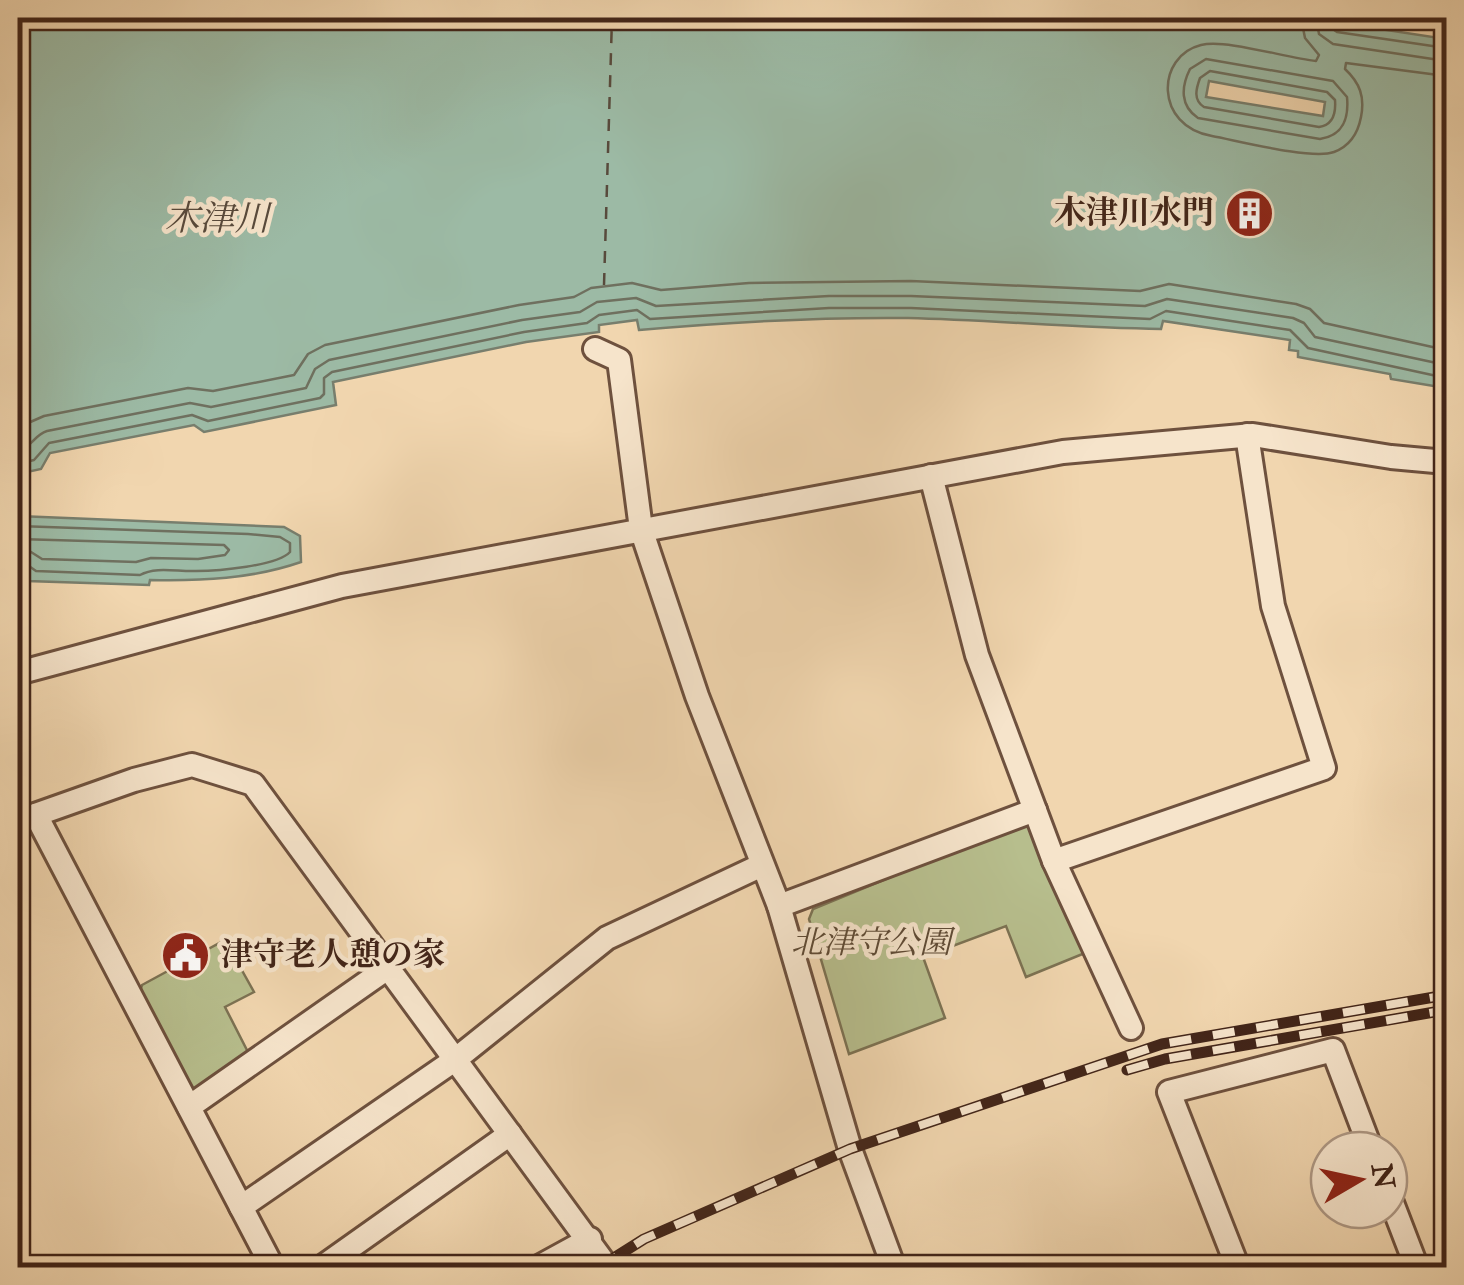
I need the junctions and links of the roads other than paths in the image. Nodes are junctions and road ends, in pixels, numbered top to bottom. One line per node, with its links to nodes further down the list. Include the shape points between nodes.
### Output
1 (595, 349): 5 (street, via 620,360)
2 (1247, 435): 3 (street); 4 (street, via 1063,452); 9 (street, via 1273,606 1324,768)
3 (1446, 463)
4 (931, 476): 5 (street); 7 (street, via 977,656)
5 (641, 529): 6 (street, via 342,586); 10 (street)
6 (18, 672)
7 (1035, 810): 9 (street); 11 (street)
8 (26, 818): 12 (street, via 192,766 253,784); 15 (street)
9 (1054, 861): 13 (street)
10 (762, 865): 11 (street); 14 (street, via 607,938)
11 (779, 906): 25 (street, via 850,1148)
12 (390, 967): 14 (street); 15 (street)
13 (1130, 1028)
14 (456, 1059): 17 (street); 18 (street)
15 (189, 1107): 18 (street)
16 (1364, 1130): 26 (street, via 1332,1050 1169,1092)
17 (510, 1134): 20 (street); 22 (street)
18 (242, 1207): 21 (street)
19 (1403, 1230): 27 (street)
20 (590, 1240): 23 (street); 24 (street)
21 (273, 1268)
22 (321, 1268)
23 (537, 1268)
24 (608, 1268)
25 (894, 1268)
26 (1238, 1268)
27 (1418, 1268)

